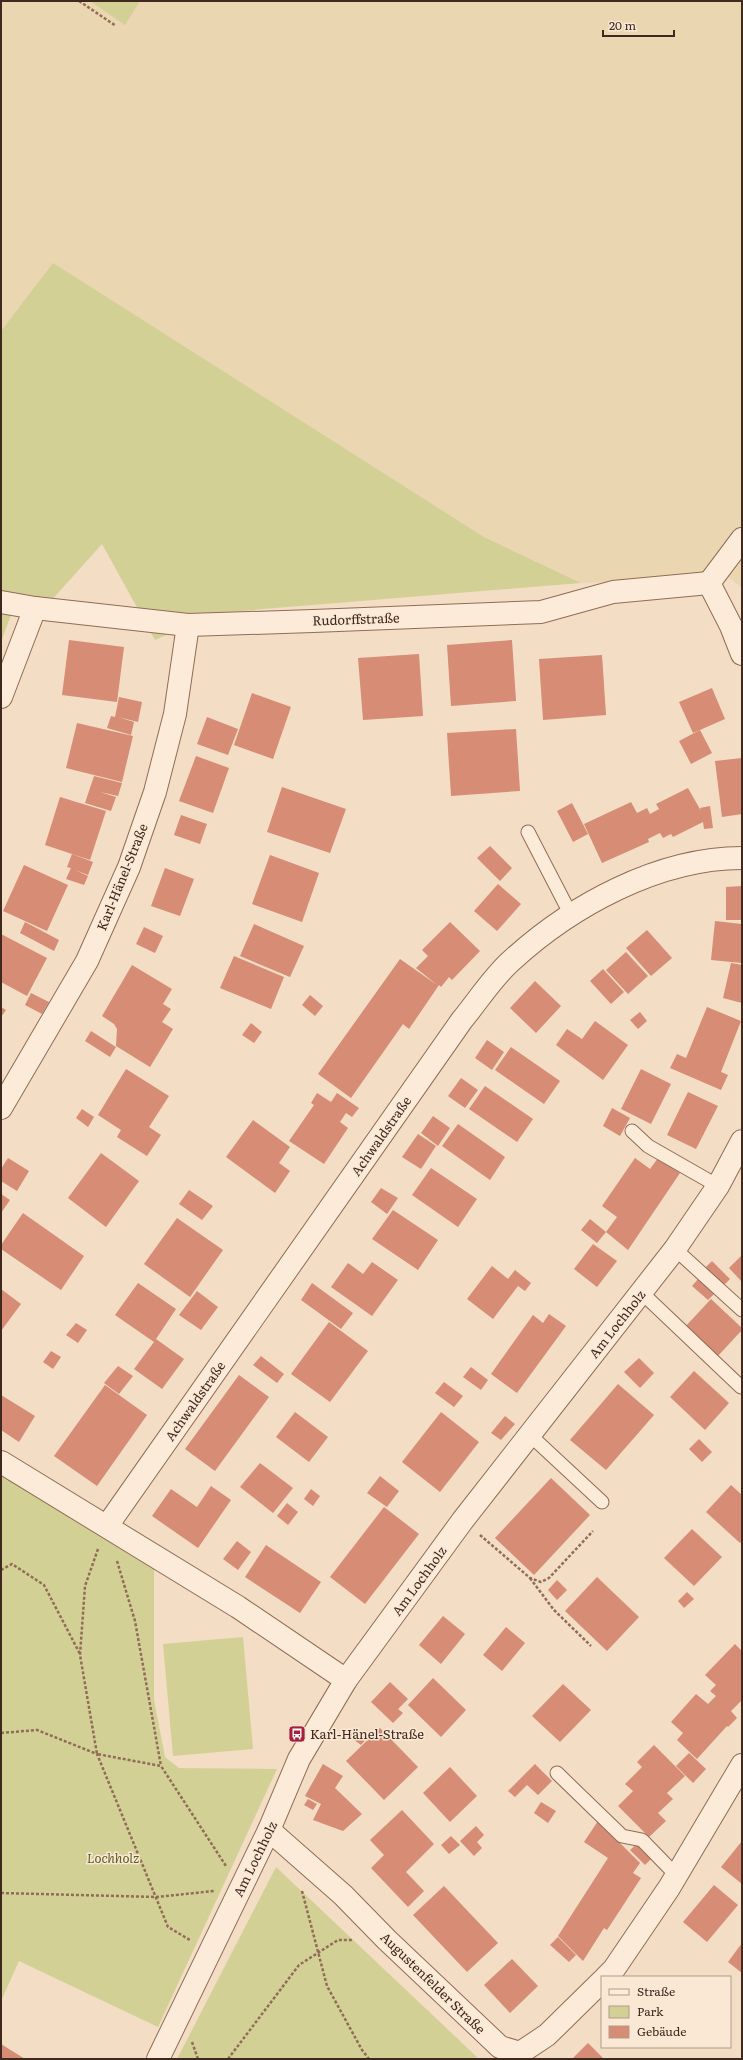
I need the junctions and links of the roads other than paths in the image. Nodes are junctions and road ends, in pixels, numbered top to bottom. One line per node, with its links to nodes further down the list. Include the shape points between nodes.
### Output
1 (742, 539): 2 (street)
2 (709, 583): 5 (street, Rudorffstraße, via 613,592 541,612); 6 (street)
3 (1, 602): 4 (street, Rudorffstraße)
4 (35, 608): 5 (street, Rudorffstraße); 7 (street)
5 (188, 624): 11 (street, Karl-Hänel-Straße, via 175,714 155,792 129,867 87,961)
6 (742, 654)
7 (1, 697)
8 (528, 832): 10 (lane)
9 (742, 858): 10 (street, Achwaldstraße, via 725,858 678,866 624,885)
10 (571, 915): 24 (street, Achwaldstraße, via 510,962 462,1020)
11 (1, 1108)
12 (632, 1131): 14 (lane, via 648,1146)
13 (742, 1140): 14 (street, Am Lochholz)
14 (718, 1186): 15 (street, Am Lochholz)
15 (675, 1249): 16 (street, Am Lochholz); 17 (lane)
16 (641, 1292): 18 (lane); 19 (street, Am Lochholz)
17 (742, 1310)
18 (741, 1387)
19 (530, 1435): 23 (lane); 25 (street, Am Lochholz, via 463,1520)
20 (1, 1462): 22 (street)
21 (1, 1479): 22 (street)
22 (35, 1483): 24 (street)
23 (602, 1502)
24 (107, 1526): 25 (street, via 238,1607)
25 (346, 1680): 28 (street, Am Lochholz, via 299,1759)
26 (742, 1765): 29 (street)
27 (557, 1773): 29 (lane, via 622,1836 642,1840)
28 (269, 1830): 32 (street, Augustenfelder Straße, via 342,1894); 33 (street, Am Lochholz)
29 (676, 1875): 30 (street)
30 (607, 1976)
31 (601, 1982): 32 (street, Augustenfelder Straße, via 547,2035 520,2053)
32 (506, 2053)
33 (158, 2059)

